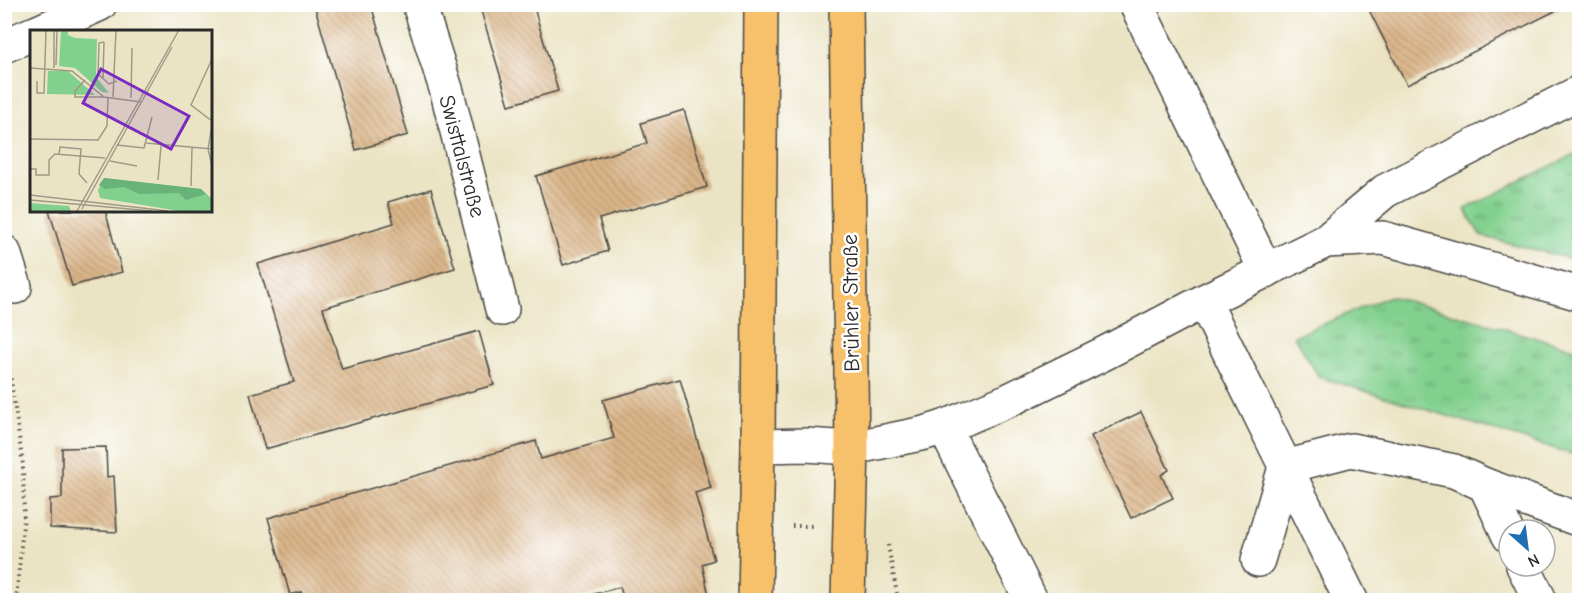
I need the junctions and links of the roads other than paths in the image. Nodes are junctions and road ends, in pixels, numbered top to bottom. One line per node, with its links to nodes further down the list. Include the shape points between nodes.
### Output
1 (100, 4): 6 (street)
2 (419, 4): 16 (street, Swisttalstraße, via 447,92)
3 (761, 4): 18 (main road)
4 (846, 4): 19 (main road, Brühler Straße)
5 (1136, 4): 12 (street)
6 (42, 30)
7 (30, 35): 8 (street)
8 (4, 46)
9 (1580, 92): 10 (street, via 1385,191)
10 (1326, 241): 12 (street); 14 (street, via 1383,238)
11 (4, 252): 13 (street)
12 (1266, 271): 15 (street)
13 (15, 287)
14 (1580, 294)
15 (1204, 301): 17 (street, via 1009,400); 20 (street)
16 (502, 309)
17 (944, 427): 19 (street); 28 (street)
18 (758, 446): 19 (street); 26 (main road)
19 (852, 448): 27 (main road, Brühler Straße)
20 (1285, 467): 21 (street, via 1351,450 1454,471); 24 (street); 29 (street)
21 (1485, 485): 22 (street); 23 (street)
22 (1501, 518)
23 (1580, 520)
24 (1258, 560)
25 (1529, 578): 30 (street)
26 (755, 600)
27 (848, 600)
28 (1031, 600)
29 (1352, 600)
30 (1540, 600)

